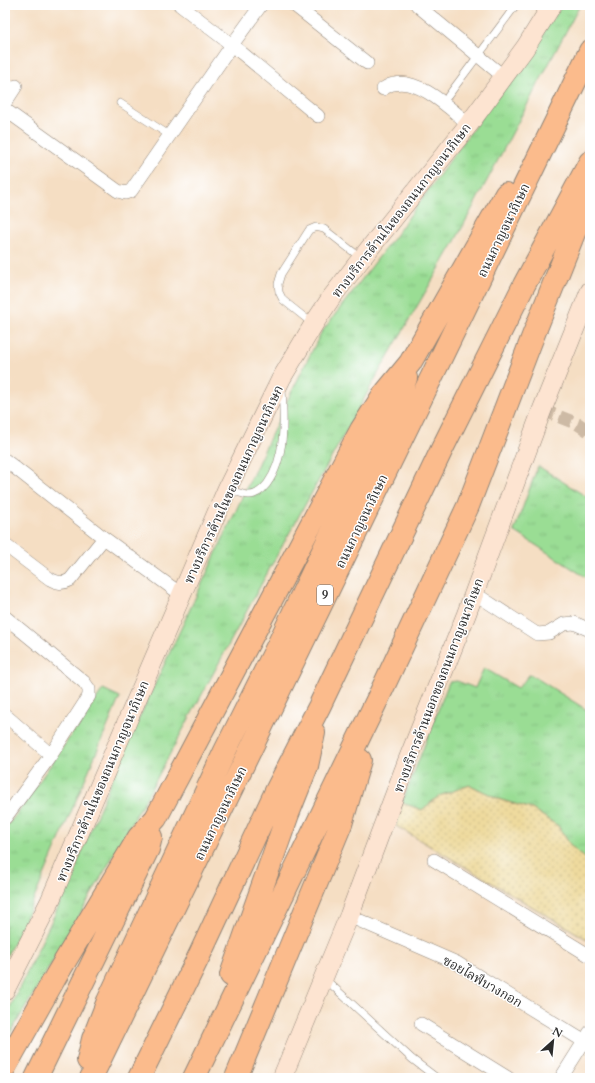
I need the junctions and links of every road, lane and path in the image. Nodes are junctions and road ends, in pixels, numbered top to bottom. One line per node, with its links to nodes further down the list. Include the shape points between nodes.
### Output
1 (180, 5): 7 (street)
2 (262, 5): 7 (street)
3 (294, 5): 10 (street)
4 (417, 5): 9 (street)
5 (516, 5): 9 (lane)
6 (552, 5): 11 (main road, ทางบริการด้านในของถนนกาญจนาภิเษก)
7 (232, 45): 19 (street); 21 (street)
8 (590, 51): 18 (highway, ถนนกาญจนาภิเษก / 9)
9 (478, 56): 11 (street); 14 (lane)
10 (367, 63)
11 (504, 77): 20 (main road, ทางบริการด้านในของถนนกาญจนาภิเษก)
12 (16, 86): 16 (street)
13 (383, 89): 20 (street, via 394,84 416,86)
14 (448, 96)
15 (120, 102): 21 (lane)
16 (5, 103)
17 (5, 109): 21 (street, via 124,193 131,191)
18 (560, 112): 28 (highway, via 499,204); 56 (highway, ถนนกาญจนาภิเษก / 9)
19 (318, 116)
20 (469, 124): 24 (main road, ทางบริการด้านในของถนนกาญจนาภิเษก)
21 (169, 135)
22 (590, 162): 39 (highway, via 524,285 442,449)
23 (590, 193): 38 (highway, via 468,506)
24 (361, 259): 27 (main road, ทางบริการด้านในของถนนกาญจนาภิเษก); 27 (lane, via 324,228 316,227 309,230 281,274 278,284 283,300)
25 (590, 291): 26 (main road, ทางบริการด้านนอกของถนนกาญจนาภิเษก)
26 (585, 317): 34 (main road, ทางบริการด้านนอกของถนนกาญจนาภิเษก)
27 (314, 324): 29 (main road, ทางบริการด้านในของถนนกาญจนาภิเษก)
28 (410, 363): 43 (highway, via 361,430); 55 (highway, via 393,412 225,751 108,1001 93,1039)
29 (281, 379): 31 (main road, ทางบริการด้านในของถนนกาญจนาภิเษก); 31 (lane, via 284,424 274,475 257,493 250,495)
30 (5, 460): 32 (street)
31 (227, 490): 35 (main road, ทางบริการด้านในของถนนกาญจนาภิเษก)
32 (104, 538): 33 (street, via 70,580 63,583 50,579); 35 (street)
33 (5, 545)
34 (474, 593): 37 (street, via 537,634 574,623); 45 (main road, ทางบริการด้านนอกของถนนกาญจนาภิเษก)
35 (182, 595): 48 (main road, ทางบริการด้านในของถนนกาญจนาภิเษก, via 50,900)
36 (5, 617): 41 (street, via 84,682 89,689 89,696)
37 (590, 630)
38 (379, 696): 49 (highway, via 341,824); 52 (highway)
39 (320, 707): 52 (highway, via 307,766 221,1002); 57 (highway, via 277,789)
40 (5, 715): 41 (street)
41 (52, 755): 42 (street)
42 (5, 818)
43 (156, 818): 53 (highway, via 139,837); 54 (highway, via 148,849)
44 (434, 860): 46 (street)
45 (349, 916): 47 (main road, ทางบริการด้านนอกของถนนกาญจนาภิเษก); 51 (street, ซอยไลฟ์บางกอก, via 457,963)
46 (590, 956)
47 (324, 978): 61 (main road, ทางบริการด้านนอกของถนนกาญจนาภิเษก); 62 (lane)
48 (5, 990)
49 (271, 994): 59 (highway, via 234,1051); 60 (highway)
50 (421, 1024): 63 (street)
51 (588, 1040): 64 (street)
52 (209, 1048): 58 (highway)
53 (5, 1067)
54 (36, 1078)
55 (85, 1078)
56 (91, 1078)
57 (139, 1078)
58 (194, 1078)
59 (221, 1078)
60 (236, 1078)
61 (282, 1078)
62 (437, 1078)
63 (508, 1078)
64 (561, 1078)

